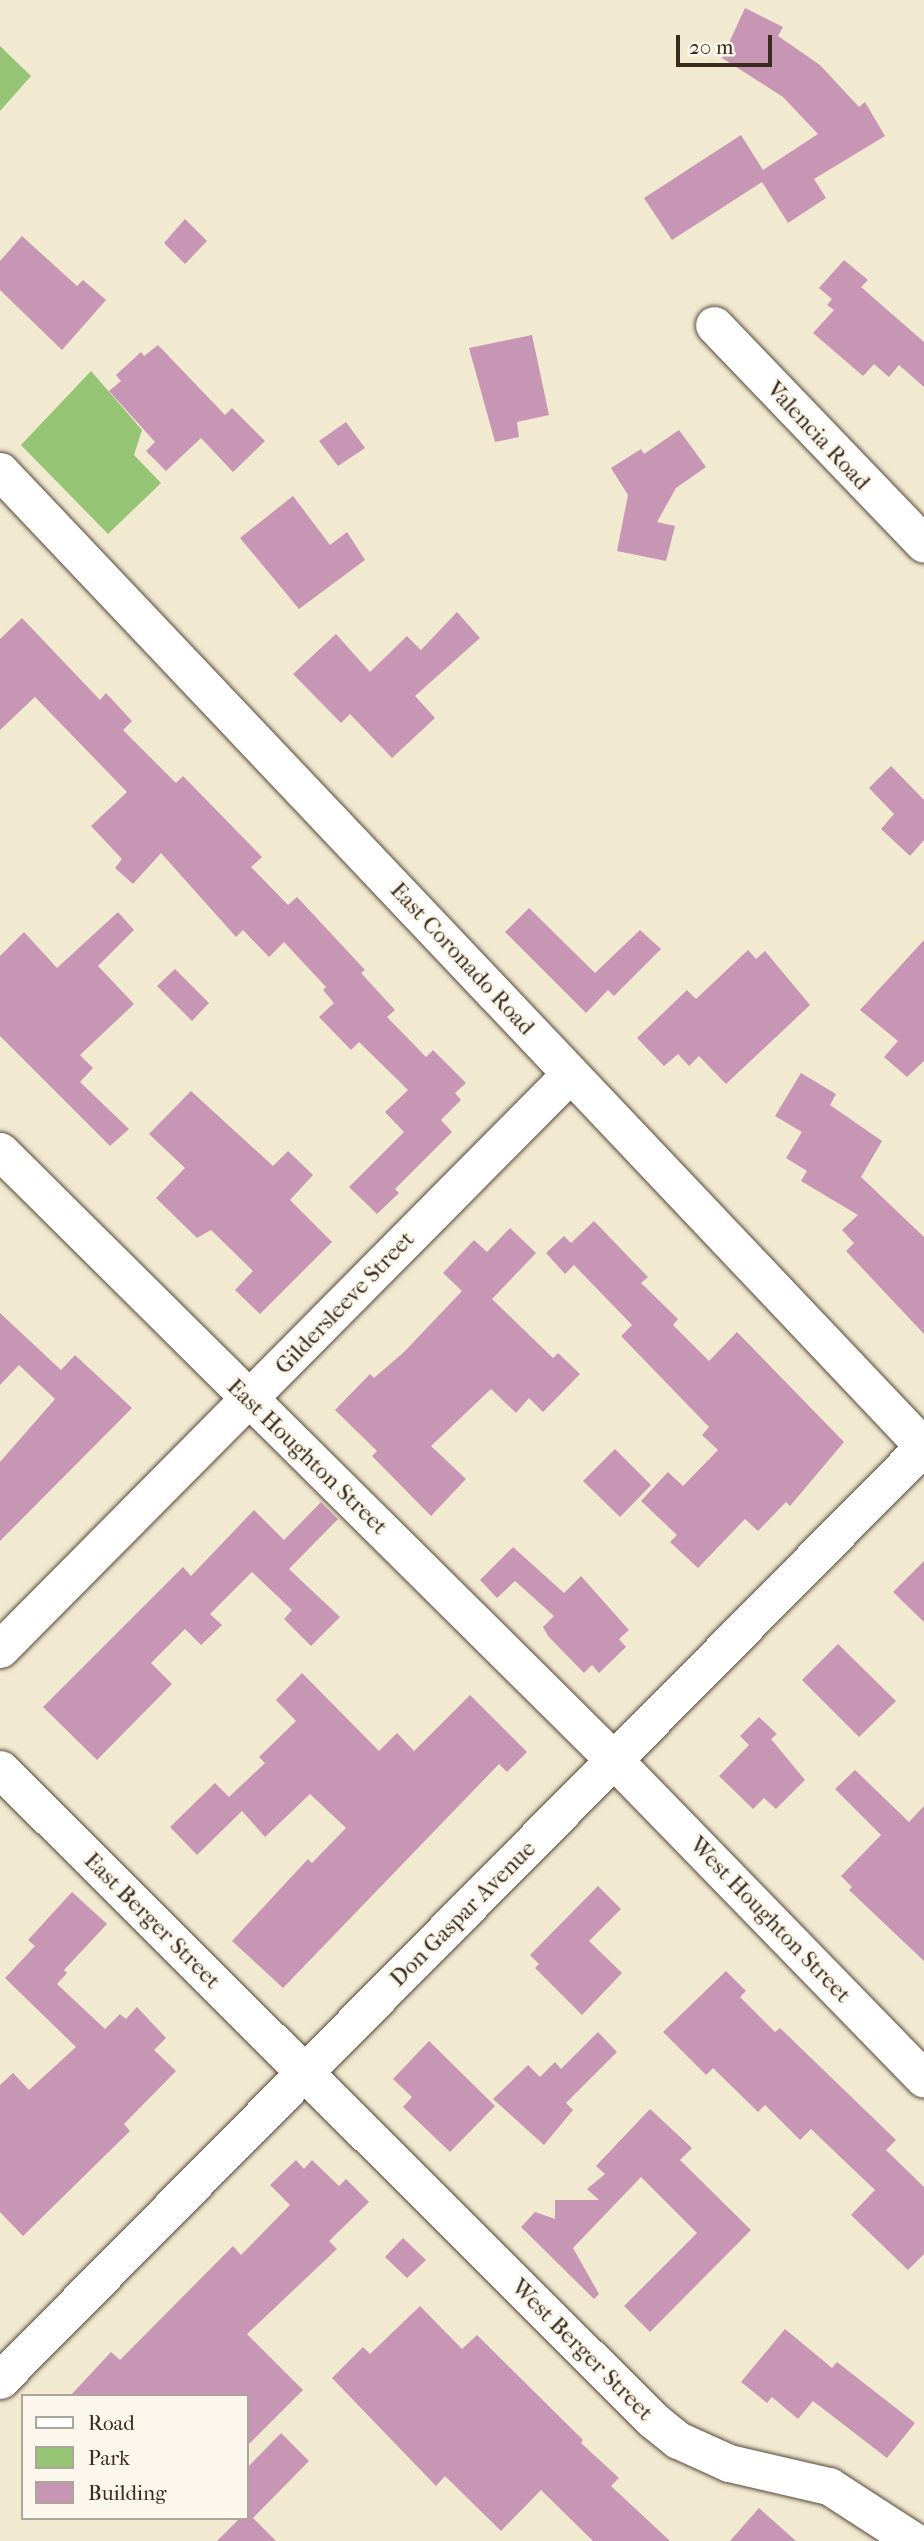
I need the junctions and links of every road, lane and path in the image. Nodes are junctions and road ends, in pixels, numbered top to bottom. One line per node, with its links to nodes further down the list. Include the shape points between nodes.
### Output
1 (714, 325): 3 (street, Valencia Road)
2 (0, 471): 4 (street, East Coronado Road)
3 (924, 544)
4 (570, 1074): 6 (street, Gildersleeve Street); 7 (street, East Coronado Road)
5 (0, 1151): 6 (street, East Houghton Street)
6 (249, 1401): 8 (street, Gildersleeve Street); 9 (street, East Houghton Street)
7 (924, 1447): 9 (street, Don Gaspar Avenue)
8 (0, 1650)
9 (615, 1761): 11 (street, Don Gaspar Avenue); 12 (street, West Houghton Street)
10 (0, 1769): 11 (street, East Berger Street)
11 (304, 2073): 13 (street, Don Gaspar Avenue); 14 (street, West Berger Street, via 678,2441 729,2463 829,2486)
12 (924, 2079)
13 (0, 2380)
14 (914, 2541)

